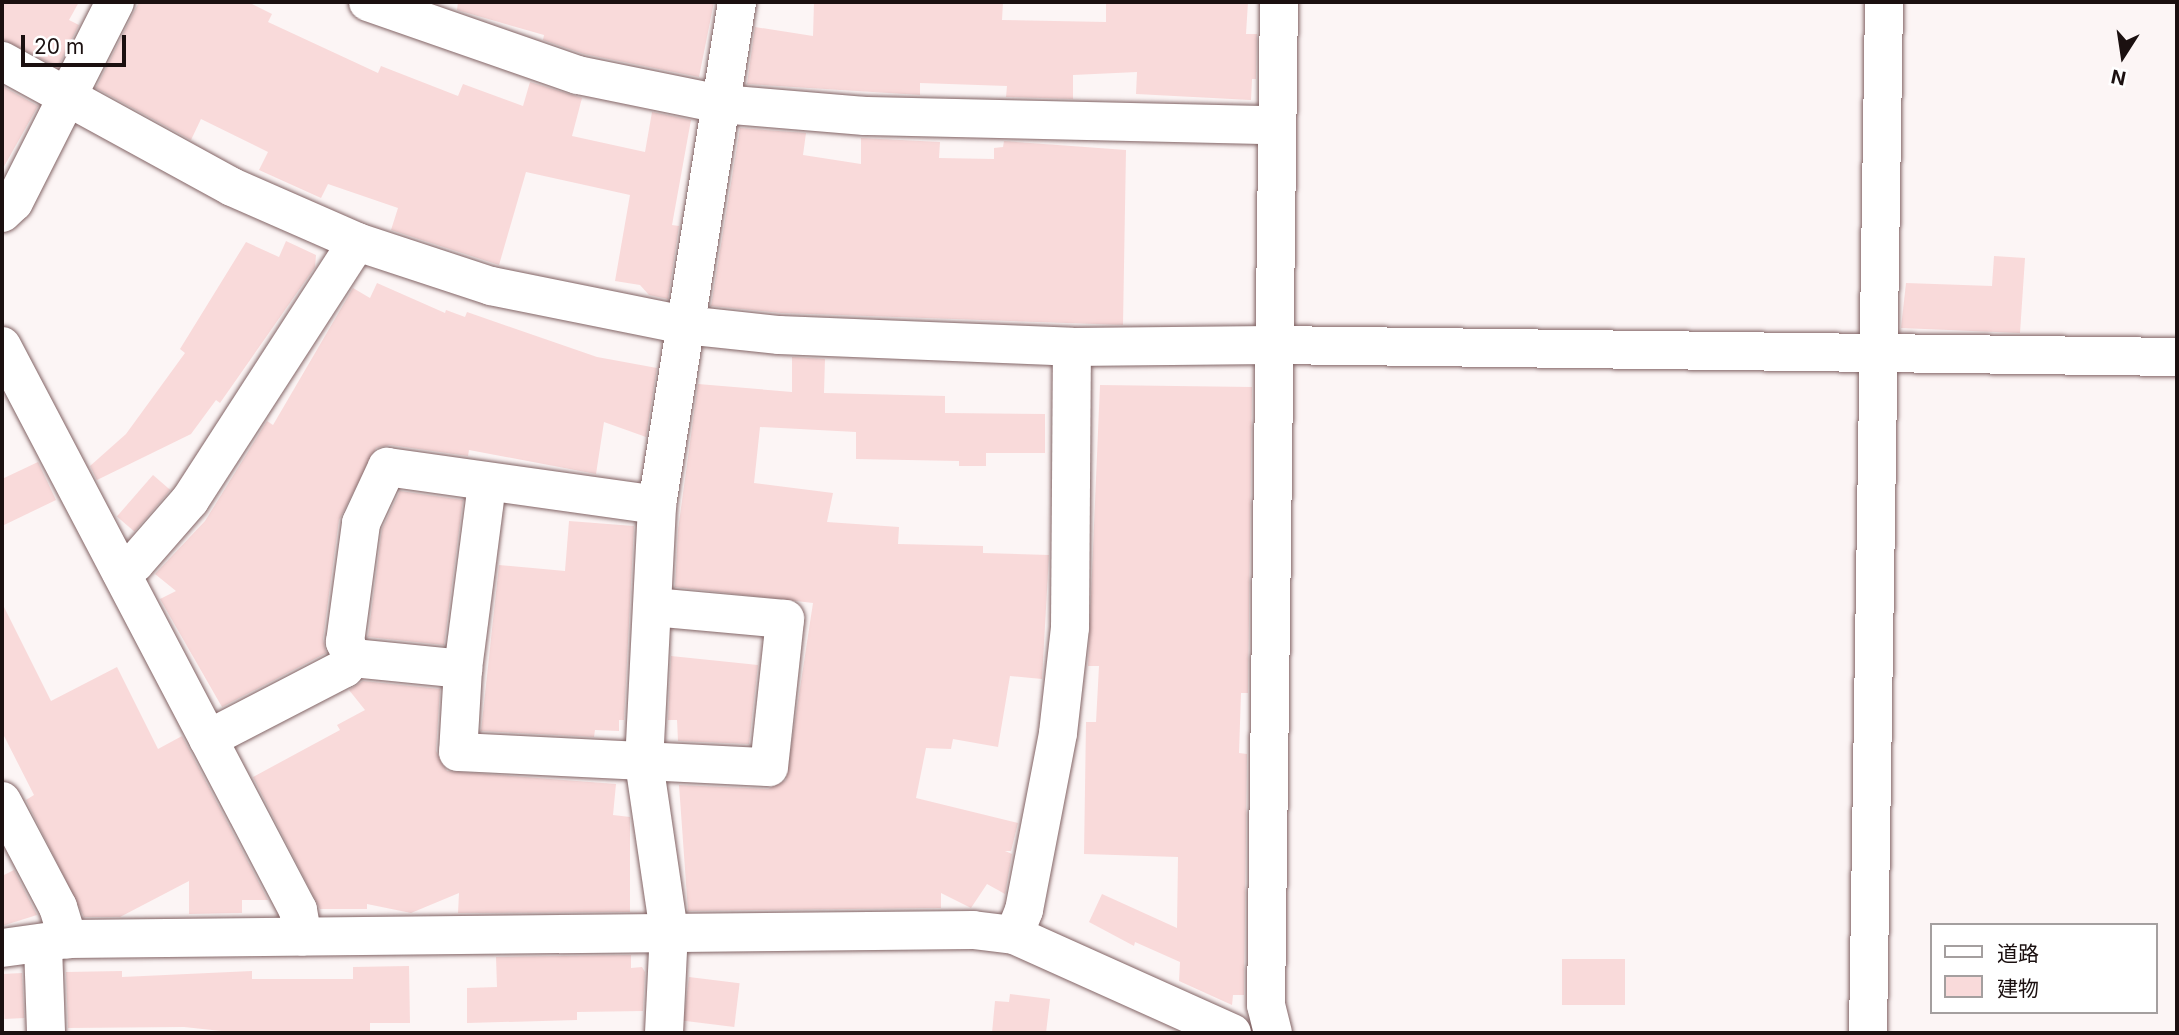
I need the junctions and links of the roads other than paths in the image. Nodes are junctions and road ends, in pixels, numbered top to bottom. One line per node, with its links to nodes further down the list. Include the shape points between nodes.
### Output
1 (115, 2): 7 (street)
2 (368, 2): 8 (street, via 578,75)
3 (737, 2): 8 (street)
4 (1279, 2): 9 (street)
5 (1884, 2): 16 (street)
6 (2, 61): 7 (street)
7 (69, 97): 10 (street, via 13,202); 11 (street, via 232,187)
8 (721, 104): 9 (street, via 865,117); 12 (street)
9 (1276, 125): 13 (street)
10 (2, 213)
11 (357, 242): 12 (street, via 491,286); 20 (street, via 190,500 135,563)
12 (685, 325): 15 (street, via 779,335); 19 (street)
13 (1273, 345): 15 (street); 16 (street); 35 (street, via 1266,1006)
14 (2, 346): 20 (street)
15 (1072, 347): 28 (street, via 1070,628 1058,733 1024,910)
16 (1880, 354): 17 (street); 36 (street)
17 (2177, 357)
18 (487, 484): 19 (street); 22 (street, via 387,467 361,523 345,642); 23 (street)
19 (657, 505): 21 (street)
20 (121, 572): 24 (street)
21 (653, 607): 25 (street); 25 (street, via 785,620 769,767)
22 (353, 658): 23 (street); 24 (street, via 345,668)
23 (463, 669): 25 (street, via 458,752)
24 (208, 738): 29 (street, via 298,910)
25 (644, 763): 27 (street)
26 (2, 801): 30 (street, via 58,906)
27 (669, 932): 28 (street, via 973,930); 29 (street); 33 (street)
28 (1014, 935): 34 (street)
29 (303, 937): 30 (street)
30 (55, 943): 31 (street); 32 (street)
31 (2, 948)
32 (46, 1033)
33 (664, 1033)
34 (1232, 1033)
35 (1273, 1033)
36 (1868, 1033)

